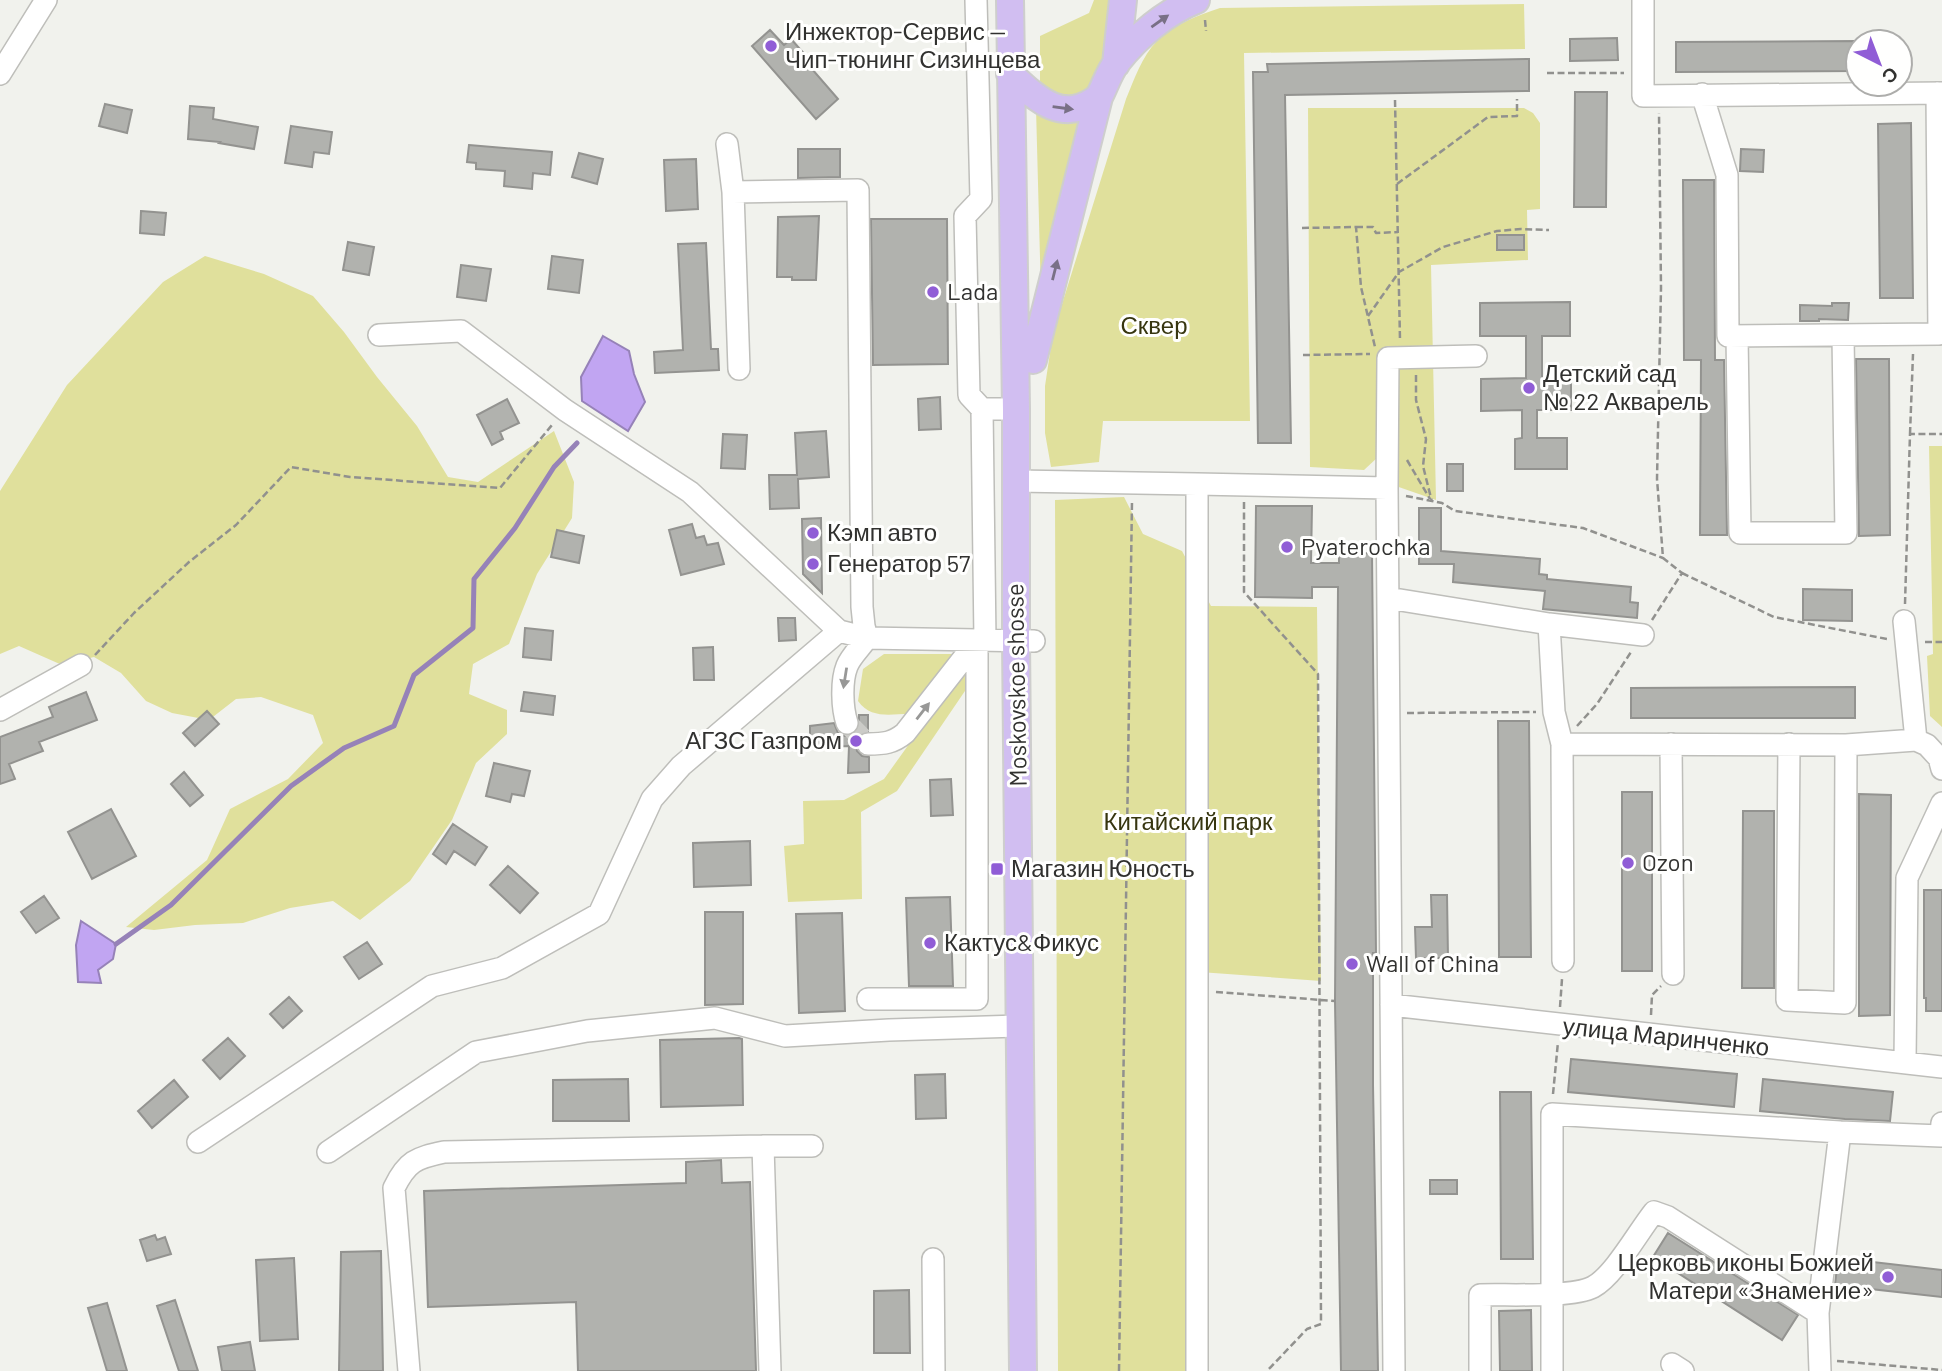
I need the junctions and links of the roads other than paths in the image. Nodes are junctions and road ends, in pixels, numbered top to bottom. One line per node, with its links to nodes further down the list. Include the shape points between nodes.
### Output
1 (46, 0): 9 (street)
2 (976, 0): 16 (street)
3 (1010, 0): 10 (main road, Moskovskoe shosse)
4 (1028, 0): 10 (main road, Moskovskoe shosse)
5 (1123, 0): 8 (main road)
6 (1196, 0): 8 (main road, one-way to 6, via 1148,30)
7 (1643, 0): 12 (street, via 1643,96)
8 (1116, 64): 13 (main road)
9 (0, 74)
10 (1019, 83): 13 (main road, one-way to 13, via 1045,104 1062,110 1087,107); 17 (main road, Moskovskoe shosse); 22 (main road, Moskovskoe shosse)
11 (1939, 93): 12 (street); 20 (street, via 1939,334)
12 (1702, 94): 19 (street, via 1727,175 1728,336)
13 (1099, 97): 22 (main road, one-way to 13)
14 (727, 144): 15 (street)
15 (733, 192): 23 (street); 34 (street, via 858,190 862,607)
16 (981, 199): 17 (street); 24 (street, via 965,216 969,395)
17 (1012, 201): 25 (main road, Moskovskoe shosse)
18 (379, 335): 32 (street, via 461,331 565,410 690,492)
19 (1737, 336): 20 (street); 20 (street, via 1740,533 1846,533)
20 (1843, 336)
21 (1476, 356): 28 (street, via 1388,358)
22 (1033, 360): 26 (main road, Moskovskoe shosse)
23 (739, 369)
24 (982, 409): 25 (street); 35 (street)
25 (1016, 409): 26 (main road, Moskovskoe shosse)
26 (1024, 482): 27 (street); 36 (main road, Moskovskoe shosse)
27 (1197, 484): 28 (street); 70 (street)
28 (1387, 488): 29 (street)
29 (1388, 598): 31 (street); 51 (street)
30 (1904, 621): 40 (street)
31 (1549, 624): 33 (street); 42 (street, via 1554,712)
32 (839, 631): 34 (street); 57 (street, via 681,766 652,799 598,914 502,968 432,986)
33 (1643, 635)
34 (867, 638): 35 (street); 39 (street, one-way to 39, via 847,667 842,698)
35 (981, 641): 36 (street); 41 (street, one-way to 35, via 896,741 905,733); 50 (street, via 977,999)
36 (1025, 641): 52 (main road, Moskovskoe shosse); 69 (main road, Moskovskoe shosse)
37 (81, 665): 38 (street)
38 (0, 710)
39 (847, 723)
40 (1916, 740): 45 (street); 46 (street, via 1939,758)
41 (869, 744)
42 (1562, 744): 43 (street); 48 (street)
43 (1671, 744): 44 (street); 49 (street)
44 (1789, 744): 45 (street); 45 (street, via 1787,1000 1845,1003)
45 (1846, 745)
46 (1942, 769)
47 (1942, 803): 53 (street, via 1907,878)
48 (1563, 961)
49 (1673, 974)
50 (868, 999)
51 (1391, 1005): 53 (street, улица Маринченко); 71 (street)
52 (1021, 1026): 60 (street, via 785,1036 715,1018 587,1031 476,1052); 68 (main road, Moskovskoe shosse)
53 (1905, 1062): 54 (street, улица Маринченко)
54 (1942, 1067)
55 (1942, 1123): 56 (street, via 1941,1136)
56 (1840, 1132): 62 (street, via 1552,1114); 63 (street)
57 (198, 1142)
58 (763, 1146): 59 (street); 65 (street, via 444,1152 420,1157 402,1171 394,1188); 66 (street)
59 (812, 1146)
60 (328, 1152)
61 (933, 1259): 67 (street)
62 (1552, 1294): 63 (street, via 1594,1287 1618,1263 1654,1212); 72 (street, via 1480,1294); 73 (street)
63 (1818, 1313): 64 (street)
64 (1820, 1365)
65 (410, 1371)
66 (770, 1371)
67 (934, 1371)
68 (1023, 1371)
69 (1039, 1371)
70 (1197, 1371)
71 (1394, 1371)
72 (1480, 1371)
73 (1552, 1371)

